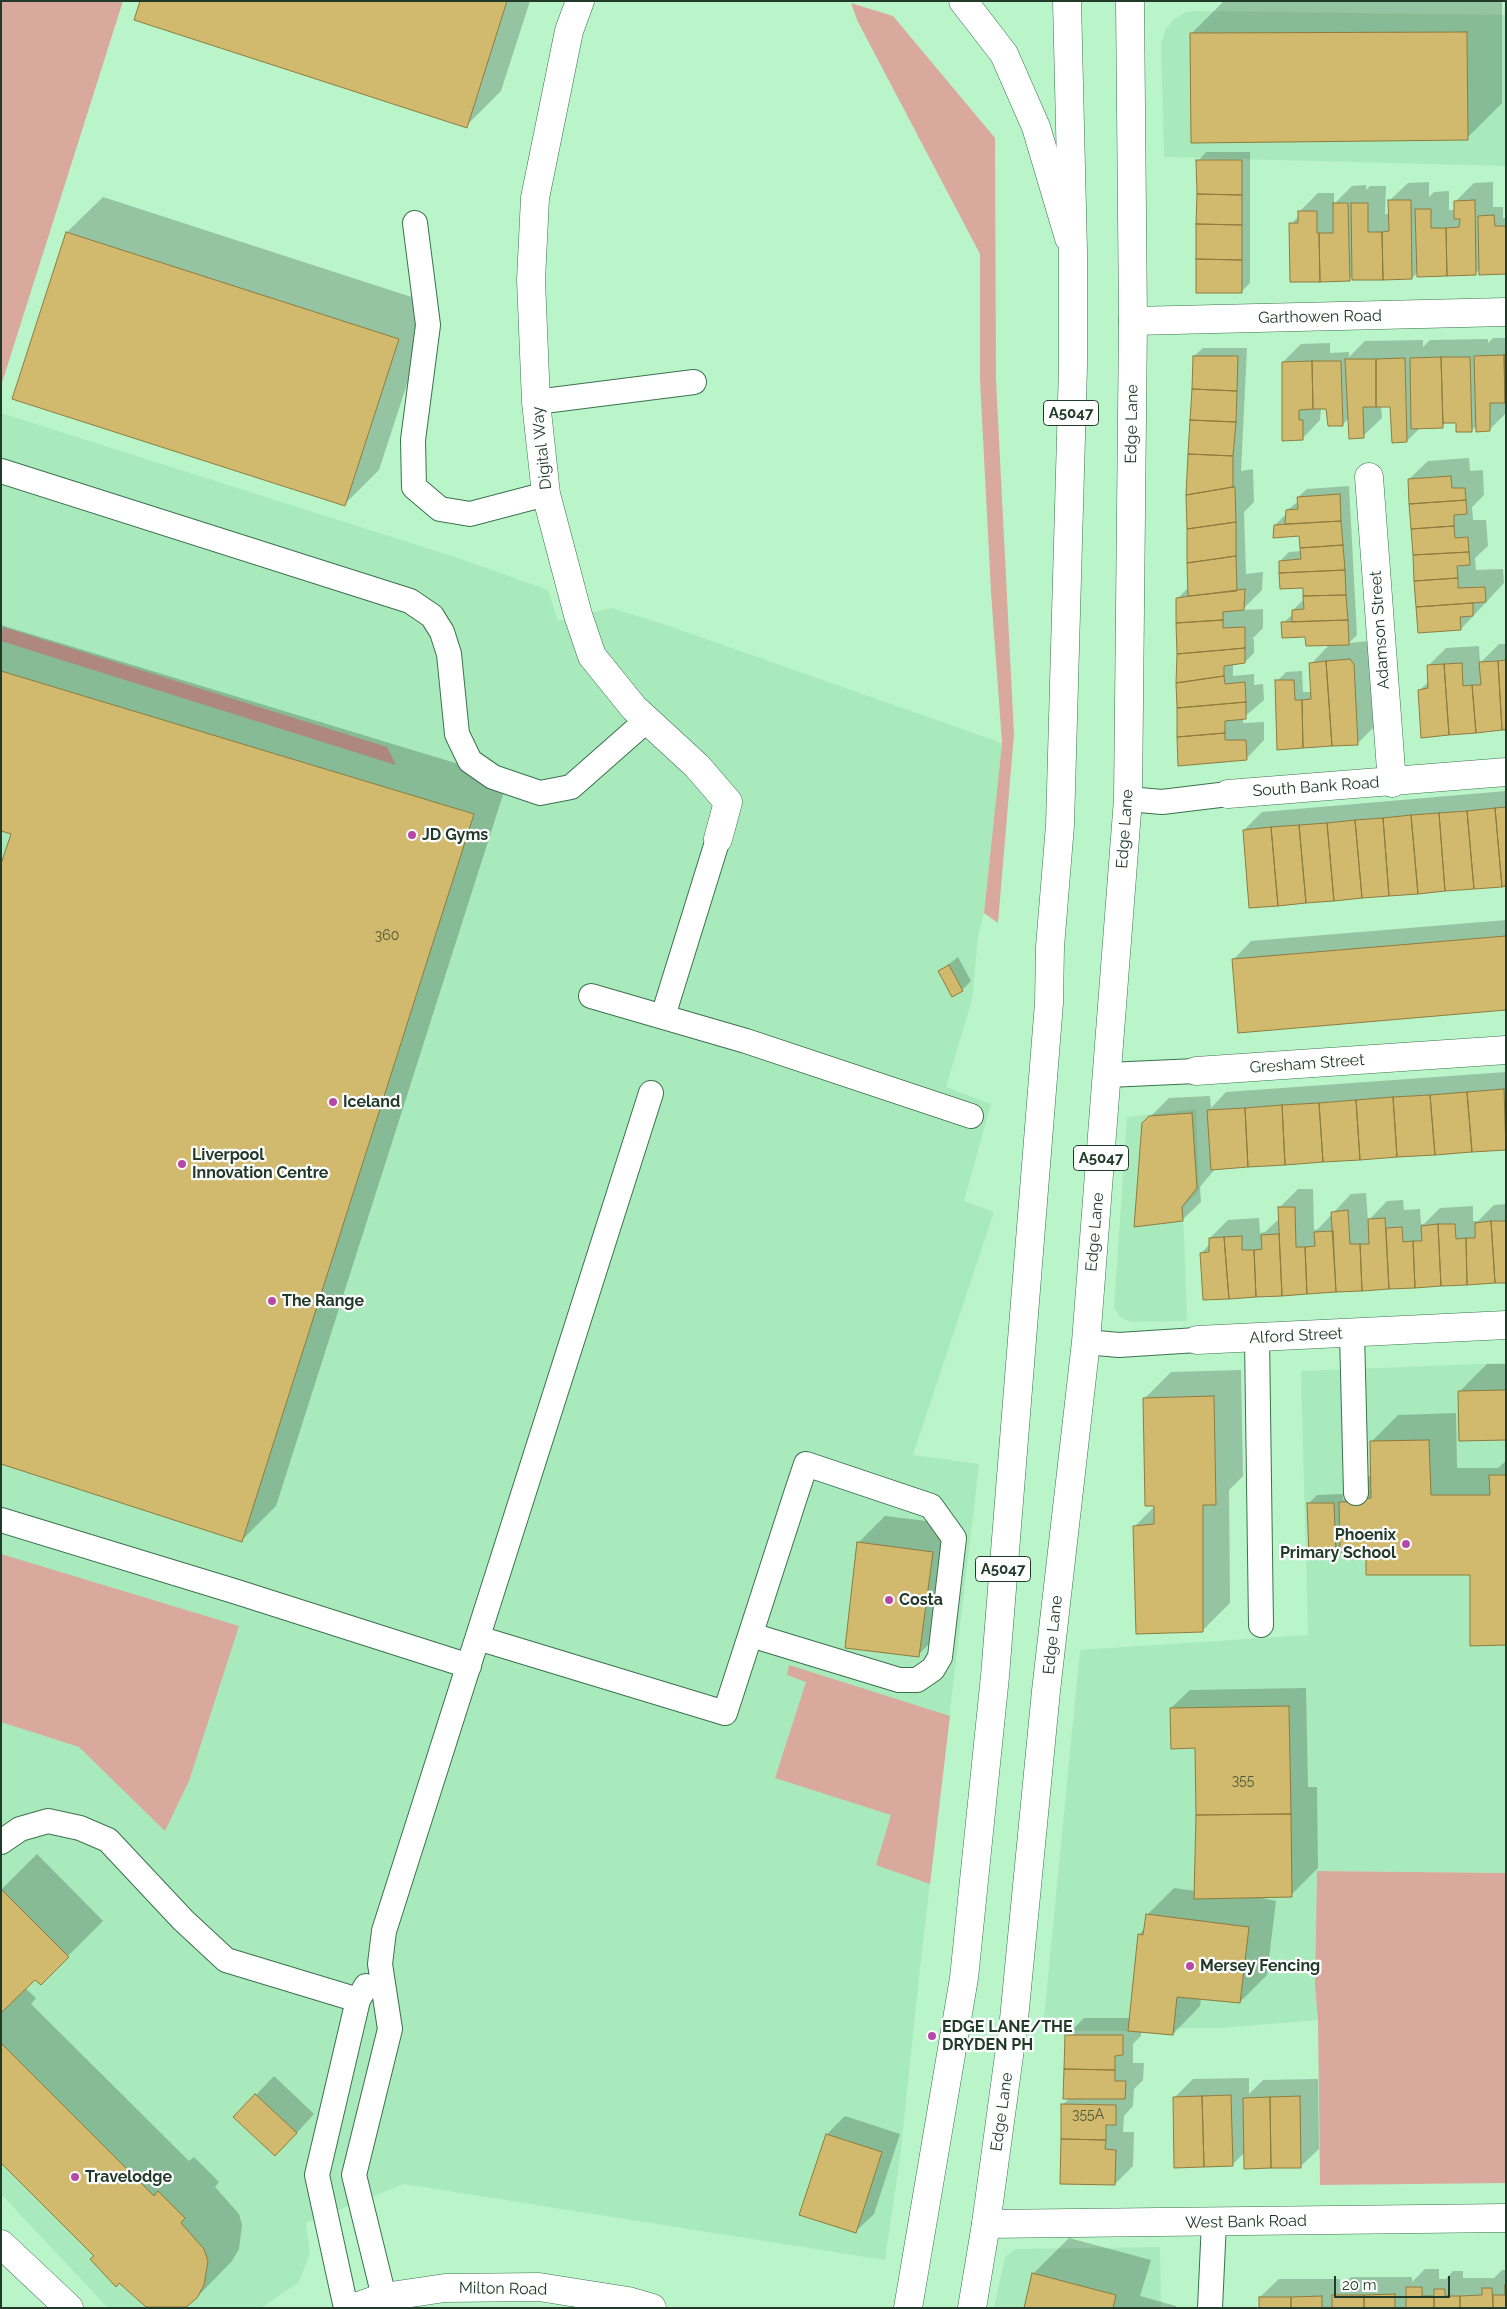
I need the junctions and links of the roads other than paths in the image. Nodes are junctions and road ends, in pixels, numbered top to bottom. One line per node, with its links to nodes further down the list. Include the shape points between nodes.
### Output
1 (580, 1): 10 (main road, Digital Way, via 569,31 535,198 531,280)
2 (963, 1): 6 (main road, via 1004,54 1036,126)
3 (1130, 1): 8 (main road, Edge Lane / A5047)
4 (1064, 2): 6 (main road, A5047)
5 (415, 224): 13 (lane, via 428,325 414,440 414,486 440,509 470,514)
6 (1073, 251): 50 (main road, A5047, via 1073,366 1060,815 1048,1013 995,1667 964,1978)
7 (1506, 312): 8 (main road, Garthowen Road)
8 (1133, 321): 18 (main road, Edge Lane / A5047)
9 (694, 382): 10 (lane)
10 (536, 402): 13 (main road, Digital Way)
11 (1, 470): 14 (lane, via 410,601 432,616 442,632 449,654 457,734 470,761 493,777 540,793 571,787)
12 (1369, 476): 16 (main road, Adamson Street)
13 (546, 494): 14 (main road, Digital Way, via 592,656)
14 (647, 720): 19 (main road, Digital Way, via 697,766 728,802)
15 (1506, 772): 16 (main road, South Bank Road)
16 (1392, 782): 17 (main road, South Bank Road)
17 (1228, 794): 18 (lane, South Bank Road, via 1162,802)
18 (1128, 799): 24 (main road, Edge Lane / A5047)
19 (718, 838): 21 (lane)
20 (591, 996): 21 (lane)
21 (663, 1016): 26 (lane)
22 (1506, 1050): 23 (main road, Gresham Street)
23 (1196, 1071): 24 (lane, Gresham Street)
24 (1108, 1075): 31 (main road, Edge Lane / A5047)
25 (650, 1093): 36 (lane)
26 (971, 1116)
27 (1506, 1325): 28 (main road, Alford Street)
28 (1352, 1333): 29 (main road, Alford Street); 32 (lane)
29 (1257, 1338): 30 (main road, Alford Street); 34 (lane)
30 (1197, 1340): 31 (lane, Alford Street, via 1119,1345)
31 (1086, 1342): 43 (main road, Edge Lane / A5047, via 1046,1690 1014,2019)
32 (1356, 1493)
33 (1, 1520): 37 (lane)
34 (1261, 1625)
35 (751, 1635): 35 (lane, via 806,1464 931,1506 954,1538 940,1657 933,1669 917,1680 899,1680); 36 (lane, via 725,1713)
36 (478, 1638): 37 (lane)
37 (470, 1666): 39 (lane, via 384,1931)
38 (1, 1842): 40 (lane, via 20,1829 48,1821 80,1828 108,1840 183,1920 226,1960)
39 (380, 1964): 40 (lane); 45 (lane, via 390,2029 354,2175)
40 (358, 2000): 47 (lane, via 318,2175)
41 (1506, 2218): 42 (main road, West Bank Road)
42 (1214, 2222): 43 (main road, West Bank Road); 52 (lane)
43 (986, 2224): 51 (main road, Edge Lane / A5047)
44 (1, 2244): 46 (main road)
45 (384, 2297): 48 (main road, Milton Road); 49 (main road, Milton Road, via 445,2288 539,2287)
46 (69, 2308)
47 (346, 2308)
48 (354, 2308)
49 (652, 2308)
50 (908, 2308)
51 (972, 2308)
52 (1210, 2308)

